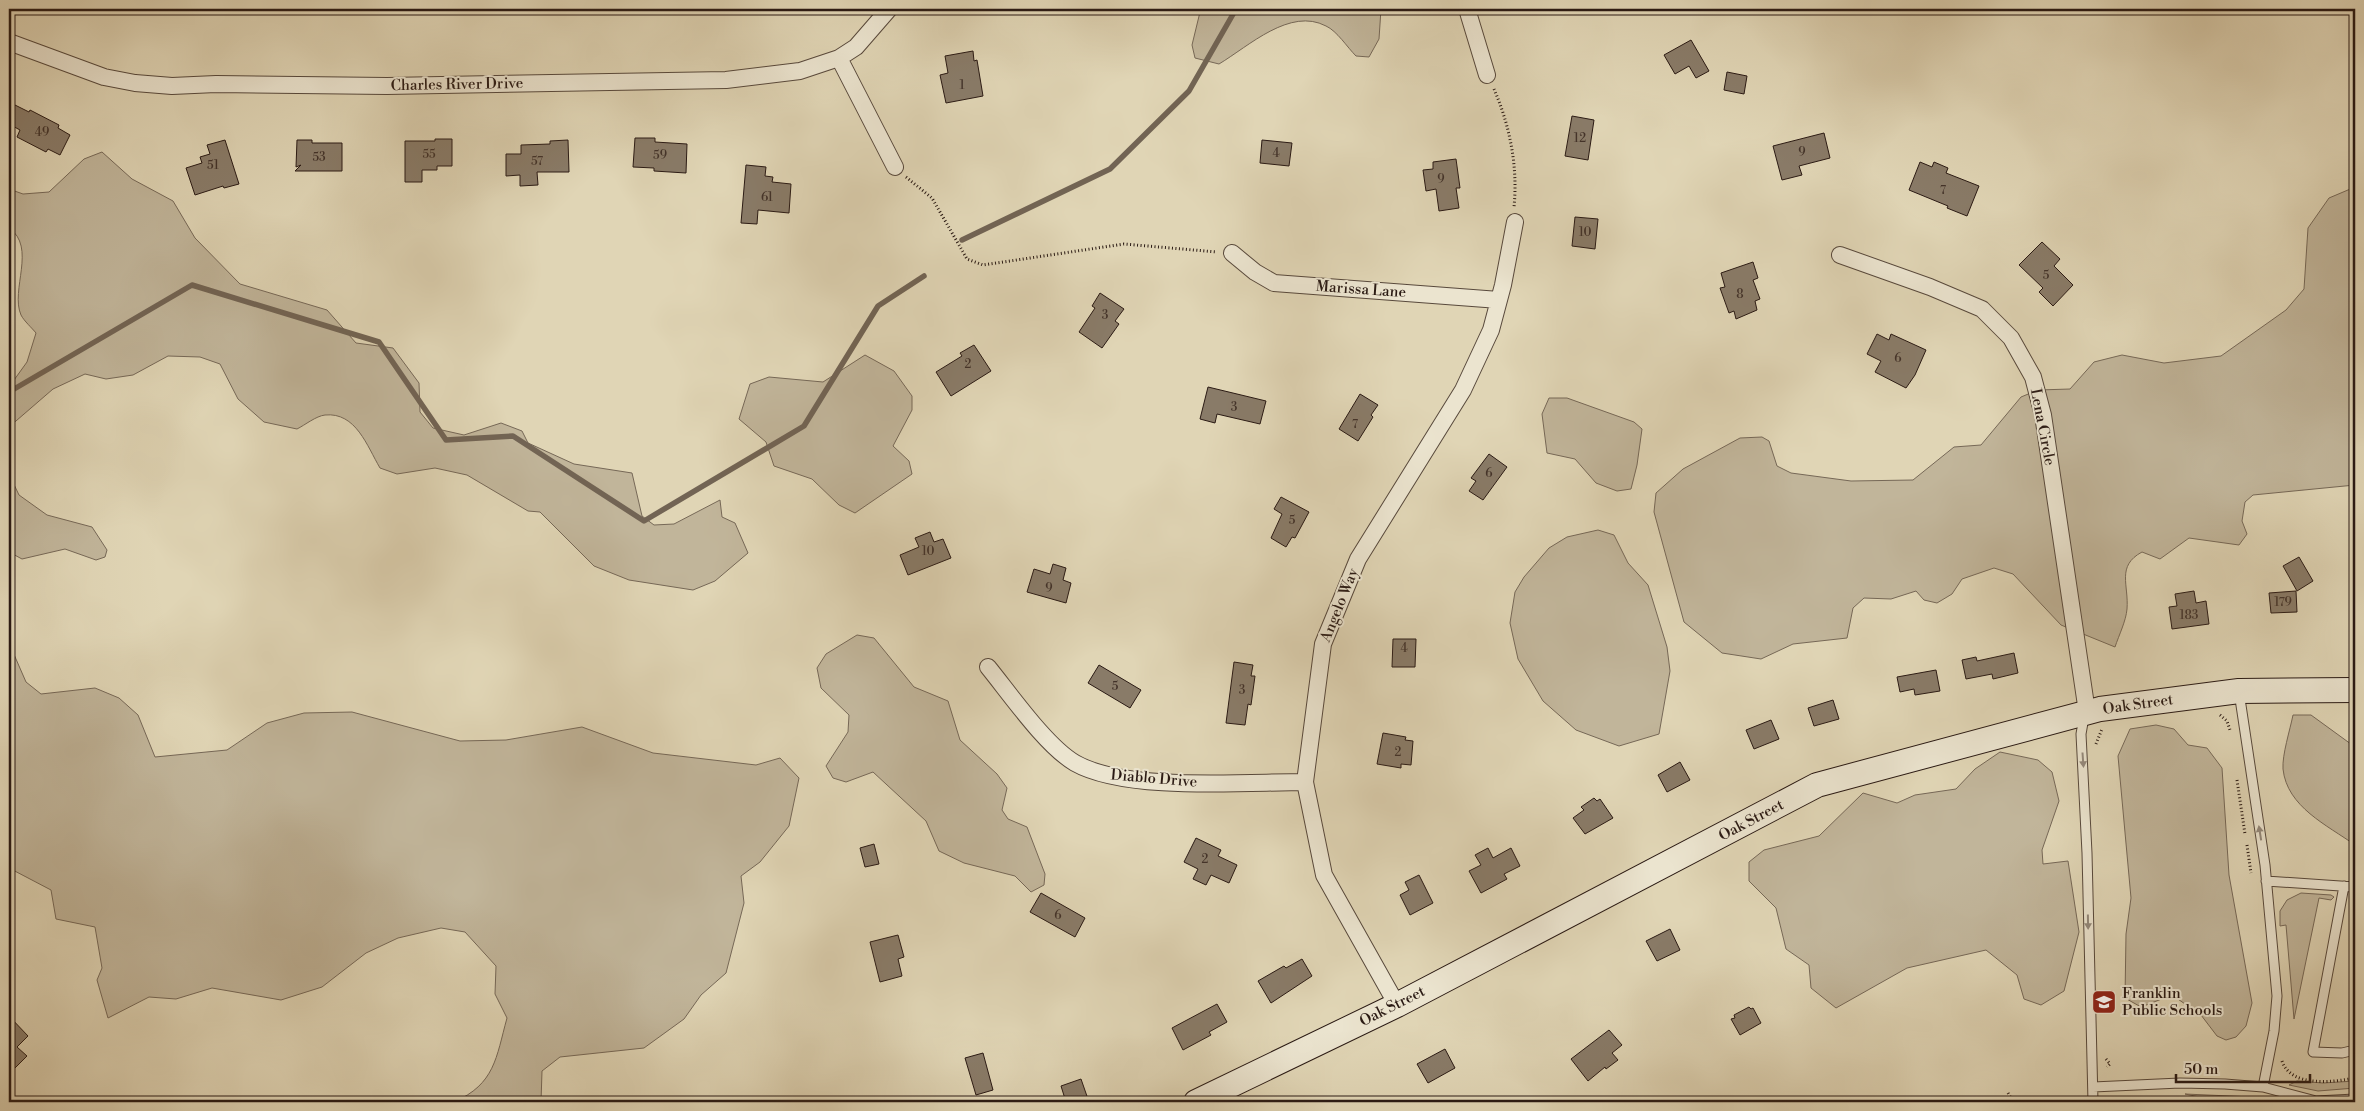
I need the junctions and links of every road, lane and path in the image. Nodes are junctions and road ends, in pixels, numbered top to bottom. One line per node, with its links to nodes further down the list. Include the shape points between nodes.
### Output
1 (889, 9): 4 (street, Charles River Drive, via 856,47)
2 (1467, 9): 5 (street)
3 (9, 42): 4 (street, Charles River Drive, via 104,77 172,86 726,80 800,71)
4 (839, 58): 6 (street)
5 (1487, 75): 7 (path, via 1509,129 1516,183)
6 (894, 166): 8 (path, via 932,198 967,259 984,265 1124,244)
7 (1515, 222): 10 (street, Angelo Way)
8 (1232, 253): 10 (street, Marissa Lane, via 1274,283)
9 (1840, 255): 15 (street, Lena Circle, via 1982,309 2012,338 2033,377 2043,415)
10 (1500, 300): 19 (street, Angelo Way, via 1491,330 1463,390 1358,558 1323,644)
11 (988, 667): 19 (street, Diablo Drive, via 1045,737 1074,763 1114,777 1185,783)
12 (2355, 690): 13 (main road, Oak Street)
13 (2239, 691): 15 (main road, Oak Street); 21 (lane, one-way to 13)
14 (2216, 712): 16 (path, via 2227,720)
15 (2096, 719): 17 (path); 24 (main road, Oak Street, via 1817,785); 32 (lane, one-way to 32, via 2081,734)
16 (2231, 735)
17 (2095, 750)
18 (2236, 770): 20 (path)
19 (1304, 782): 24 (street, Angelo Way, via 1324,875)
20 (2252, 881)
21 (2266, 881): 22 (lane); 33 (lane, via 2277,1006)
22 (2344, 886): 23 (lane); 25 (lane, via 2313,1052)
23 (2355, 887)
24 (1397, 1005): 36 (main road, Oak Street)
25 (2355, 1050)
26 (2105, 1055): 28 (path, via 2110,1064)
27 (2282, 1056): 29 (path)
28 (2107, 1066)
29 (2290, 1073): 30 (path); 31 (path, via 2298,1078 2315,1080)
30 (2287, 1076)
31 (2355, 1078)
32 (2093, 1087): 33 (lane, via 2180,1083); 38 (lane)
33 (2263, 1087): 35 (lane, via 2316,1101)
34 (2008, 1093): 37 (path)
35 (2355, 1099)
36 (1196, 1102)
37 (2013, 1102)
38 (2093, 1102)

